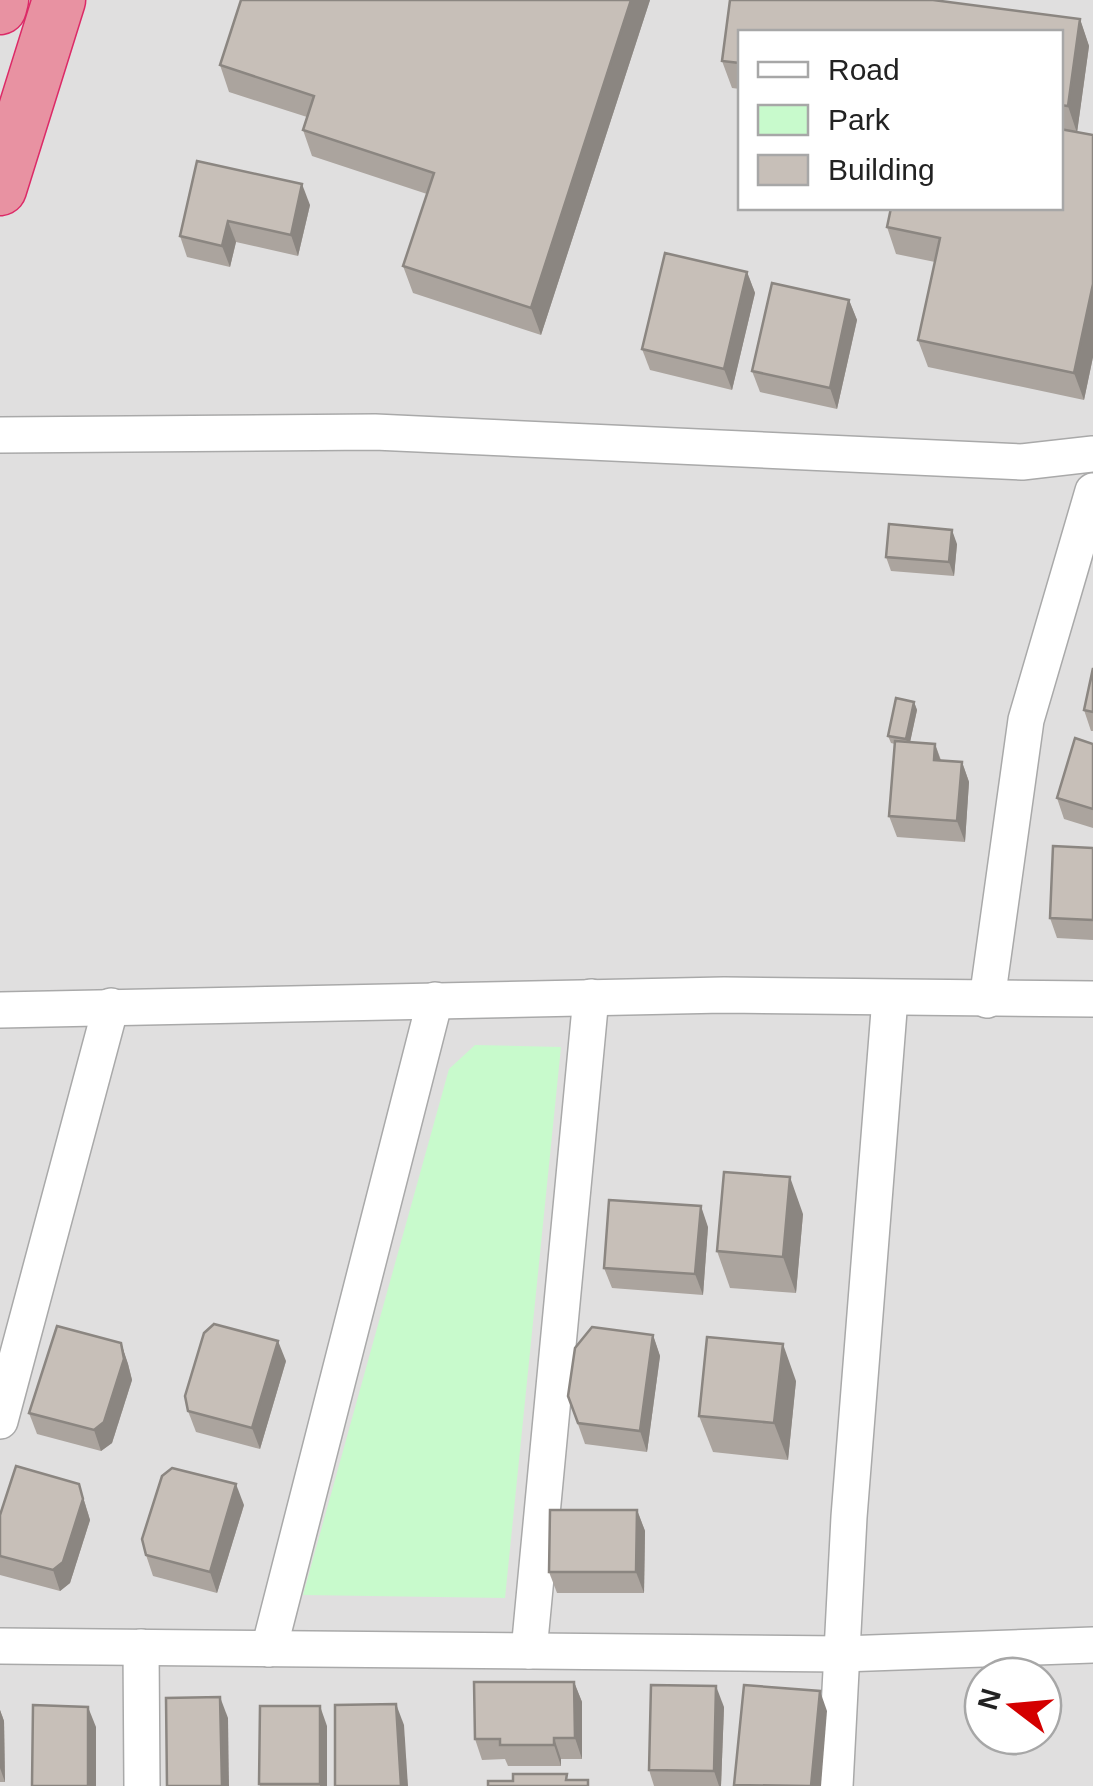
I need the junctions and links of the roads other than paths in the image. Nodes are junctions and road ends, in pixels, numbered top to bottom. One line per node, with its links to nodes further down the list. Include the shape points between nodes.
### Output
1 (2, 0): 3 (highway)
2 (59, 0): 4 (highway)
3 (0, 8)
4 (0, 188)
5 (0, 434): 6 (street, via 375,432 1022,462)
6 (1093, 454)
7 (1093, 491): 12 (street, via 1026,720)
8 (591, 997): 9 (street); 11 (street); 20 (street)
9 (890, 998): 12 (street); 21 (street)
10 (1093, 999): 12 (street)
11 (436, 1000): 13 (street); 19 (street)
12 (987, 1000)
13 (111, 1006): 14 (street); 15 (street)
14 (0, 1010)
15 (0, 1421)
16 (1093, 1645): 21 (street)
17 (0, 1646): 18 (street)
18 (140, 1648): 19 (street); 22 (street)
19 (269, 1649): 20 (street)
20 (529, 1651): 21 (street)
21 (842, 1654): 23 (street)
22 (142, 1786)
23 (835, 1786)

